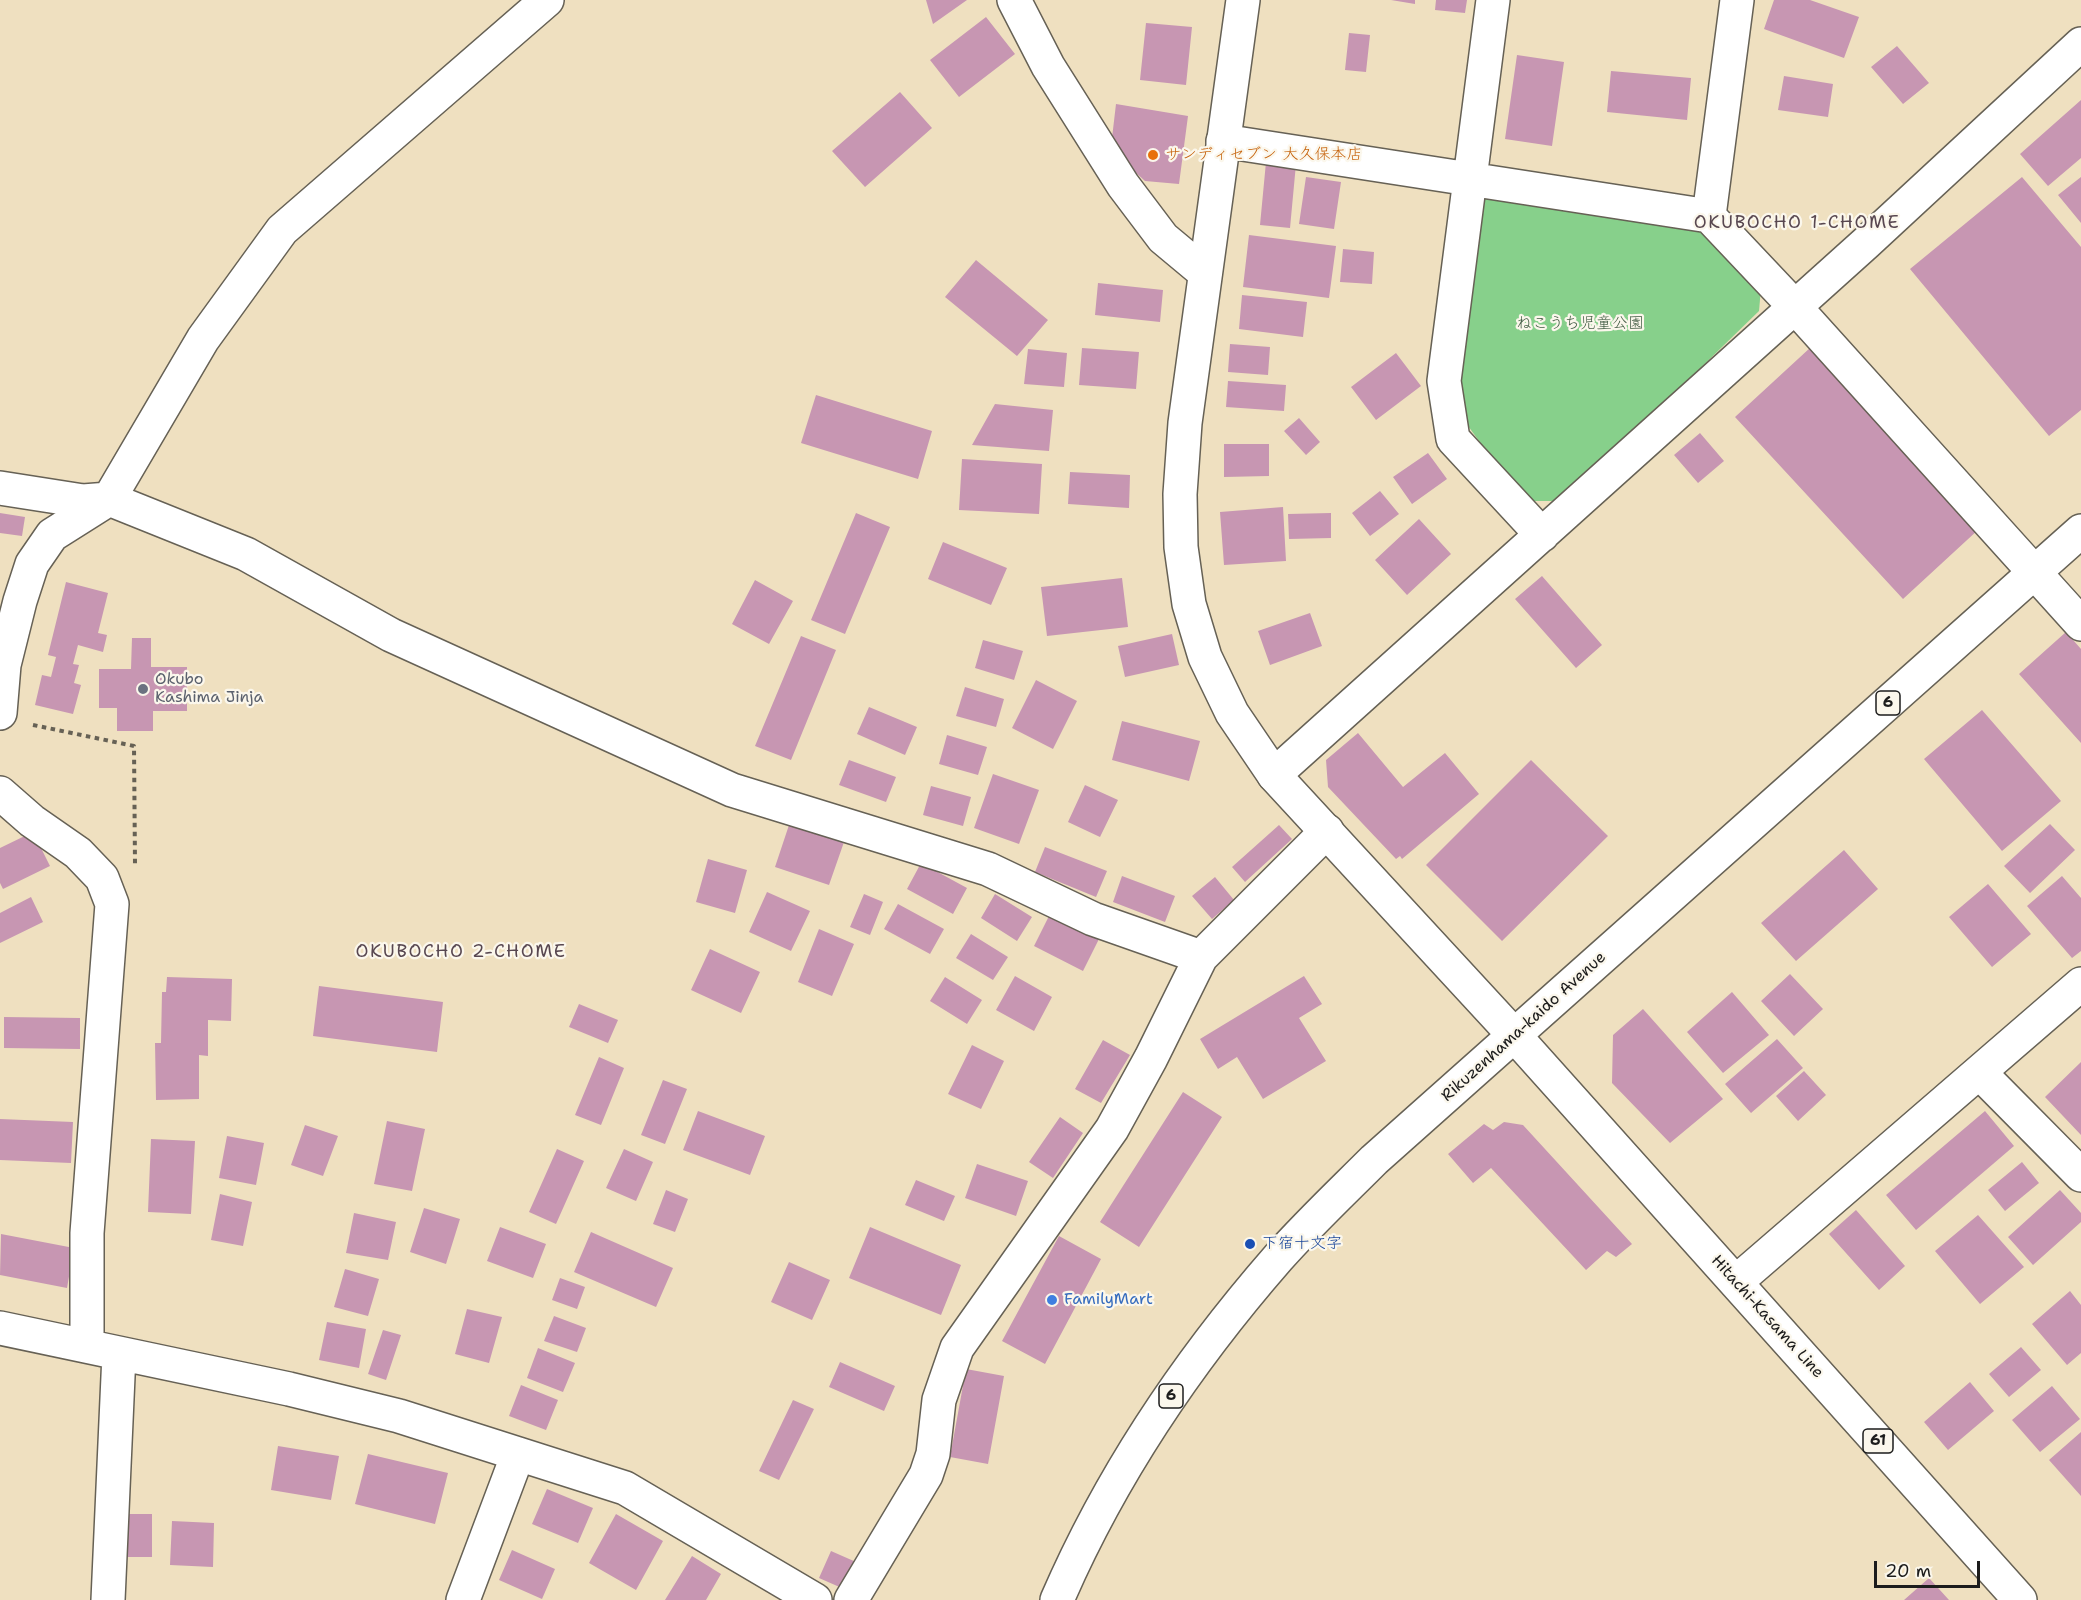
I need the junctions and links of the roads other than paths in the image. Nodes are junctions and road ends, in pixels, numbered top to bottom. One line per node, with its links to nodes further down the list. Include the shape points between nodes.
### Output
1 (1014, 0): 10 (main road, via 1048,66 1123,185 1163,238)
2 (1243, 0): 7 (main road, Hitachi-Kasama Line)
3 (1493, 0): 8 (main road)
4 (1737, 0): 9 (main road)
5 (537, 3): 13 (main road, via 282,230 203,339)
6 (2081, 44): 11 (main road)
7 (1222, 141): 8 (main road); 10 (main road, Hitachi-Kasama Line)
8 (1471, 177): 9 (main road); 15 (main road, via 1444,381 1453,440)
9 (1709, 216): 11 (main road)
10 (1205, 273): 20 (main road, Hitachi-Kasama Line, via 1185,423 1181,547 1189,603 1205,657 1232,713)
11 (1795, 307): 15 (main road); 16 (main road)
12 (0, 488): 13 (main road, via 82,501)
13 (109, 499): 18 (main road, via 52,535 32,564); 23 (main road, via 246,554 391,635 732,790 988,869 1093,919)
14 (2081, 531): 16 (main road, Rikuzenhama-kaido Avenue / 6)
15 (1542, 535): 20 (main road)
16 (2036, 573): 17 (main road); 25 (main road, Rikuzenhama-kaido Avenue / 6)
17 (2081, 624)
18 (2, 667): 19 (main road)
19 (0, 713)
20 (1274, 775): 22 (main road, Hitachi-Kasama Line)
21 (0, 793): 30 (main road, via 78,853 102,878 112,904 87,1233)
22 (1327, 831): 23 (main road); 25 (main road, Hitachi-Kasama Line)
23 (1200, 957): 36 (main road, via 1112,1129 957,1348 939,1400 933,1454 926,1475)
24 (2081, 984): 26 (main road)
25 (1514, 1035): 28 (main road, Hitachi-Kasama Line / 61); 37 (main road, Rikuzenhama-kaido Avenue / 6, via 1374,1160 1279,1257 1196,1359 1129,1461)
26 (1980, 1072): 27 (main road); 28 (main road)
27 (2081, 1175)
28 (1736, 1282): 38 (main road, Hitachi-Kasama Line / 61)
29 (0, 1328): 30 (main road)
30 (87, 1346): 31 (main road)
31 (119, 1354): 32 (main road, via 399,1416); 33 (main road)
32 (518, 1454): 34 (main road); 35 (main road, via 625,1488)
33 (108, 1600)
34 (464, 1600)
35 (815, 1600)
36 (851, 1600)
37 (1056, 1600)
38 (2020, 1600)

